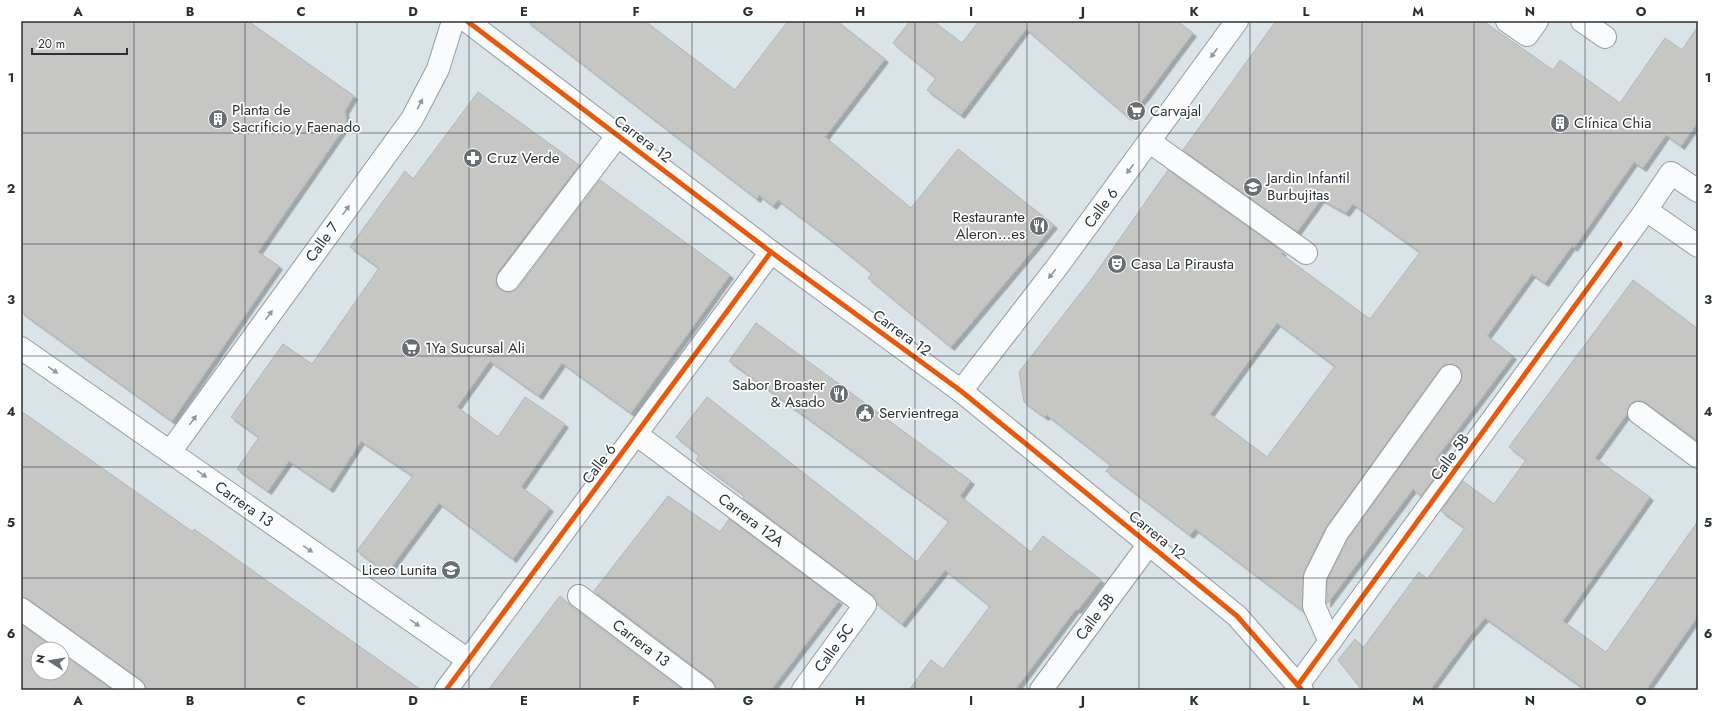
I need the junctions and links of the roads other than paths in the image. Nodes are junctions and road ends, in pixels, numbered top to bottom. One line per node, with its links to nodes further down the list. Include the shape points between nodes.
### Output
1 (453, 21): 21 (street, Calle 7, one-way to 1, via 412,119 438,69)
2 (467, 21): 8 (street, Carrera 12)
3 (1236, 21): 9 (street, Calle 6, one-way to 9)
4 (1507, 21): 5 (street, via 1527,35)
5 (1536, 21)
6 (1582, 21): 7 (street)
7 (1605, 37)
8 (618, 135): 13 (street, Carrera 12); 15 (street)
9 (1150, 142): 14 (street); 18 (street, Calle 6, one-way to 18)
10 (1698, 191): 11 (street, Calle 5B, via 1671,173)
11 (1646, 210): 12 (street); 27 (street, Calle 5B)
12 (1698, 246)
13 (771, 252): 18 (street, Carrera 12); 20 (street, Calle 6)
14 (1306, 253)
15 (508, 280)
16 (21, 348): 21 (street, Carrera 13, one-way to 21)
17 (1450, 376): 27 (street, via 1337,533 1315,577 1314,606)
18 (961, 391): 23 (street, Carrera 12)
19 (1638, 413): 22 (street)
20 (636, 434): 25 (street, Carrera 12A); 28 (street, Calle 6)
21 (170, 452): 28 (street, Carrera 13, one-way to 28)
22 (1698, 458)
23 (1149, 544): 29 (street, Carrera 12, via 1237,616); 34 (street, Calle 5B)
24 (579, 596): 32 (street, Carrera 13)
25 (865, 605): 33 (street, Calle 5C)
26 (21, 609): 30 (street)
27 (1330, 642): 29 (street, Calle 5B)
28 (468, 660): 31 (street, Calle 6)
29 (1300, 687)
30 (134, 690)
31 (446, 690)
32 (704, 690)
33 (804, 690)
34 (1041, 690)

